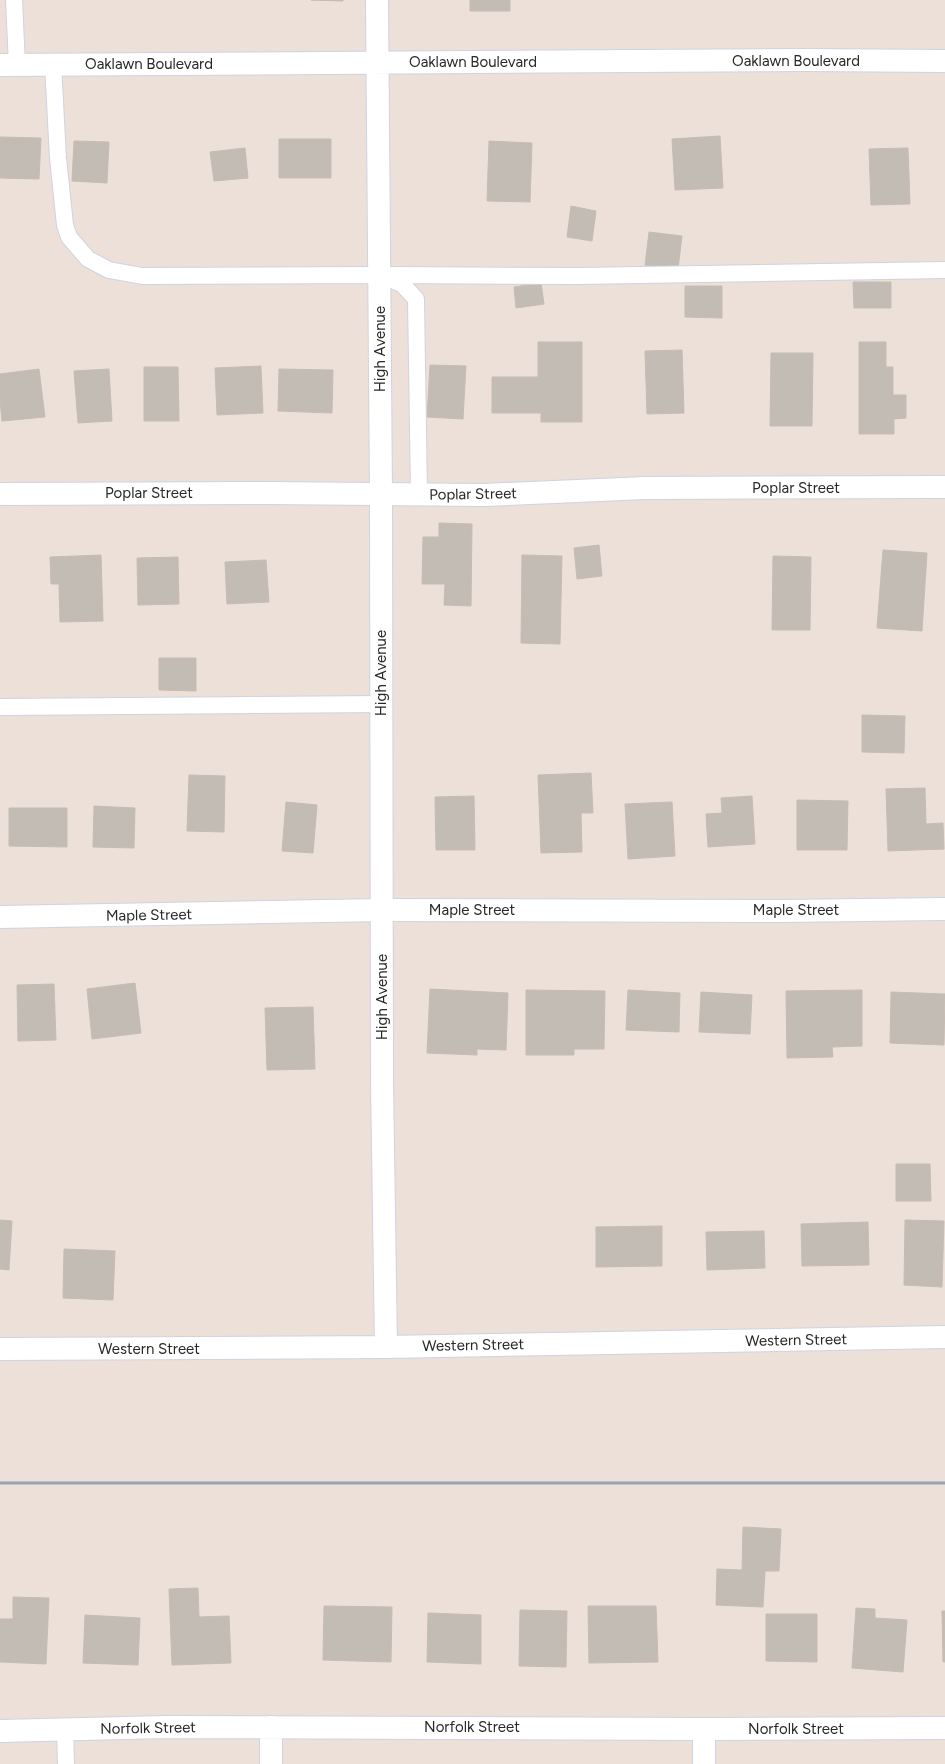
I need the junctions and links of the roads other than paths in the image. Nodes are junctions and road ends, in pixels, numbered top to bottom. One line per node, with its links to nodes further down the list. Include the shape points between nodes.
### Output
1 (14, 0): 6 (lane)
2 (377, 0): 4 (street, High Avenue)
3 (945, 61): 4 (street, Oaklawn Boulevard)
4 (378, 63): 5 (street, Oaklawn Boulevard); 8 (street, High Avenue)
5 (53, 64): 6 (street, Oaklawn Boulevard); 8 (lane, via 58,158 65,225 69,237 88,259 108,270 142,276)
6 (8, 65)
7 (945, 270): 8 (lane, via 577,276)
8 (379, 275): 11 (street, High Avenue); 12 (lane, via 402,284 416,299)
9 (945, 487): 12 (street, Poplar Street, via 645,488 484,495)
10 (0, 494): 11 (street, Poplar Street)
11 (381, 494): 12 (street, Poplar Street); 13 (street, High Avenue)
12 (419, 495)
13 (381, 704): 14 (lane); 16 (street, High Avenue)
14 (0, 707)
15 (945, 909): 16 (street, Maple Street)
16 (382, 910): 17 (street, Maple Street); 19 (street, High Avenue)
17 (0, 917)
18 (945, 1337): 19 (street, Western Street)
19 (386, 1347): 20 (street, Western Street)
20 (0, 1349)
21 (270, 1727): 23 (street, Norfolk Street); 24 (street, Norfolk Street); 27 (street)
22 (945, 1728): 24 (street, Norfolk Street)
23 (65, 1729): 25 (street, Norfolk Street); 26 (lane)
24 (704, 1729): 28 (street)
25 (0, 1731)
26 (66, 1764)
27 (271, 1764)
28 (704, 1764)

